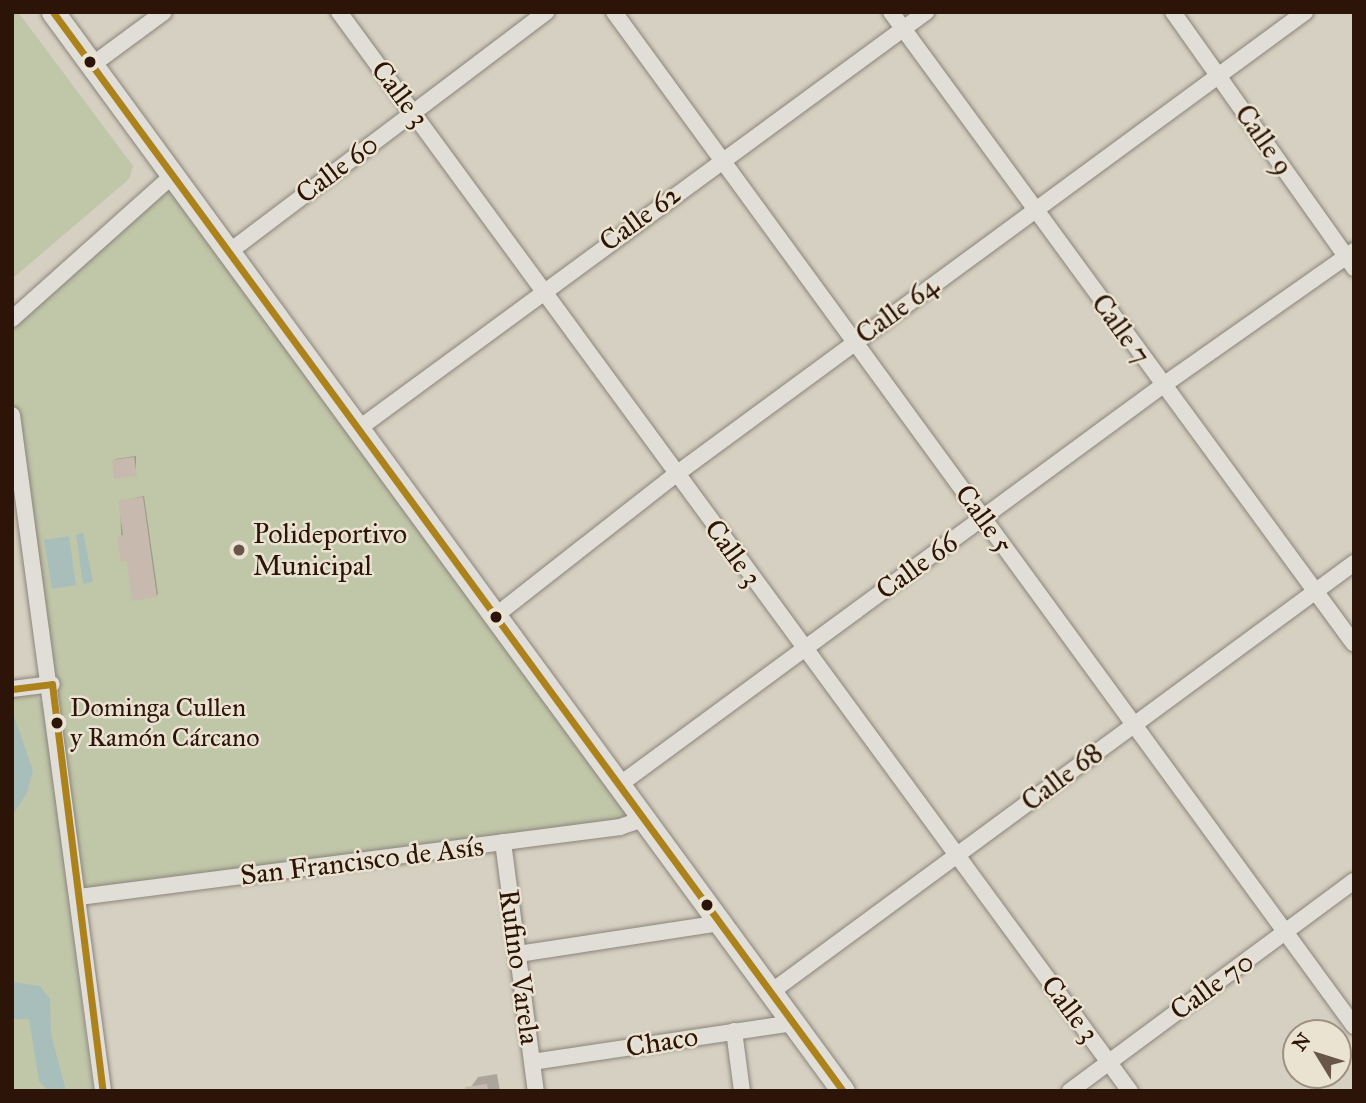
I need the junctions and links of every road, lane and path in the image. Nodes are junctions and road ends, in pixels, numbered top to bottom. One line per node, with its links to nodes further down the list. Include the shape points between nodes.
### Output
1 (53, 12): 11 (street)
2 (164, 12): 11 (street)
3 (339, 12): 13 (street, Calle 3)
4 (546, 12): 13 (street, Calle 60)
5 (614, 12): 14 (street, Calle 5)
6 (891, 12): 10 (street, Calle 7)
7 (926, 12): 10 (street, Calle 62)
8 (1173, 12): 12 (street, Calle 9)
9 (1305, 12): 12 (street, Calle 64)
10 (903, 29): 14 (street, Calle 62); 16 (street, Calle 7)
11 (92, 65): 15 (street)
12 (1219, 77): 16 (street, Calle 64); 18 (street, Calle 9)
13 (413, 111): 17 (street, Calle 60); 19 (street, Calle 3)
14 (722, 158): 19 (street, Calle 62); 21 (street, Calle 5)
15 (173, 175): 17 (street); 20 (street)
16 (1034, 210): 21 (street, Calle 64); 22 (street, Calle 7)
17 (229, 251): 24 (street)
18 (1351, 259): 22 (street, Calle 66)
19 (544, 289): 24 (street, Calle 62); 25 (street, Calle 3)
20 (12, 319)
21 (853, 343): 25 (street, Calle 64); 26 (street, Calle 5)
22 (1162, 386): 26 (street, Calle 66); 28 (street, Calle 7)
23 (12, 415): 32 (street)
24 (359, 429): 29 (street)
25 (675, 475): 29 (street, Calle 64); 31 (street, Calle 3)
26 (983, 518): 31 (street, Calle 66); 34 (street, Calle 5)
27 (1354, 564): 28 (street, Calle 68)
28 (1314, 592): 30 (street, Calle 7); 34 (street, Calle 68)
29 (495, 616): 35 (street)
30 (1354, 644)
31 (804, 650): 35 (street, Calle 66); 38 (street, Calle 3)
32 (52, 684): 33 (street); 40 (street)
33 (12, 690)
34 (1133, 724): 38 (street, Calle 68); 42 (street, Calle 5)
35 (619, 785): 36 (street)
36 (643, 819): 37 (street, San Francisco de Asís, via 620,827); 41 (street)
37 (503, 842): 40 (street, San Francisco de Asís); 43 (street, Rufino Varela)
38 (955, 856): 44 (street, Calle 68); 48 (street, Calle 3)
39 (1354, 881): 42 (street, Calle 70)
40 (79, 897): 50 (street)
41 (720, 923): 43 (street); 44 (street)
42 (1286, 931): 46 (street, Calle 5); 48 (street, Calle 70)
43 (517, 954): 49 (street, Rufino Varela)
44 (771, 992): 45 (street)
45 (793, 1023): 47 (street, Chaco); 53 (street)
46 (1354, 1026)
47 (734, 1031): 49 (street, Chaco); 52 (street)
48 (1109, 1061): 54 (street, Calle 70); 55 (street, Calle 3)
49 (532, 1062): 51 (street, Rufino Varela)
50 (103, 1091)
51 (536, 1091)
52 (742, 1091)
53 (843, 1091)
54 (1070, 1091)
55 (1130, 1091)

